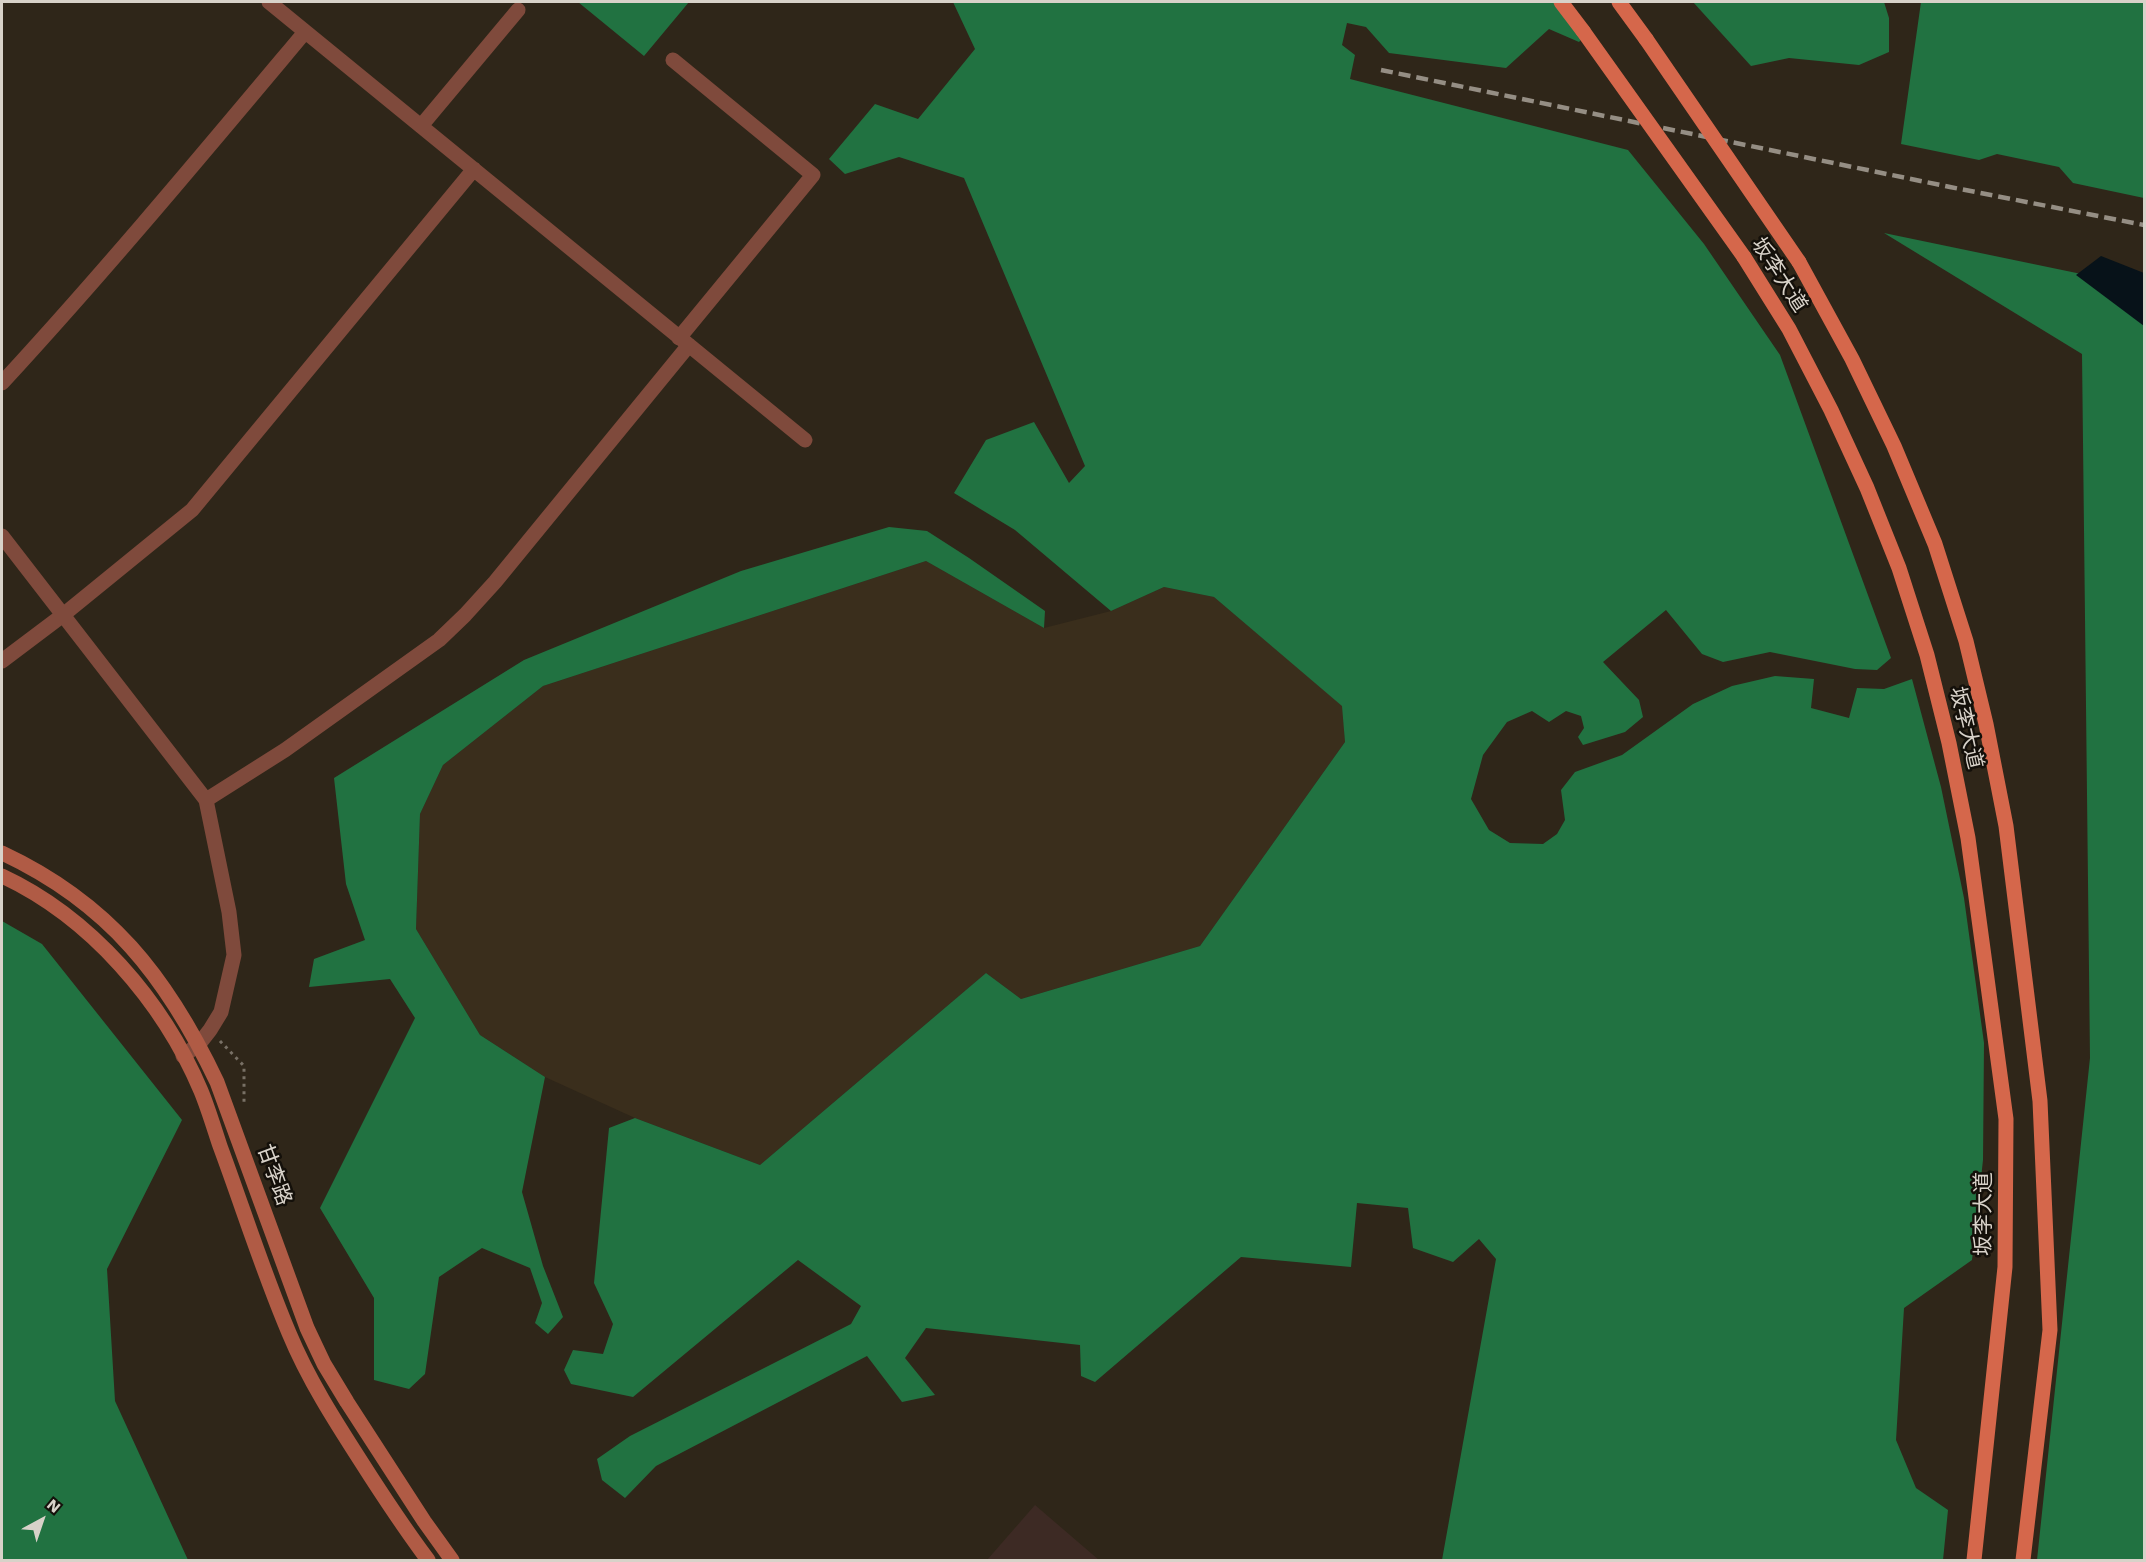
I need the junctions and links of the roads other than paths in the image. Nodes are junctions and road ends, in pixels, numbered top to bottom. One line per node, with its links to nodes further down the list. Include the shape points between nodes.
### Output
1 (269, 2): 5 (street)
2 (1561, 2): 22 (main road, 坂李大道, bridge, via 1744,257 1789,328 1867,488 1899,568 1927,655 1968,838 2006,1119 2005,1267)
3 (1619, 2): 23 (main road, 坂李大道, bridge, via 1799,262 1852,359 1935,544 1966,641 2006,826 2040,1101 2050,1330)
4 (518, 10): 7 (street)
5 (305, 32): 7 (street); 10 (street, via 154,212)
6 (673, 60): 9 (street, via 813,175)
7 (421, 126): 8 (street)
8 (474, 169): 9 (street); 13 (street, via 192,510)
9 (684, 342): 11 (street); 15 (street, via 495,582 447,632 285,750)
10 (2, 382)
11 (805, 440)
12 (2, 536): 13 (street)
13 (63, 615): 14 (street); 15 (street)
14 (2, 661)
15 (206, 800): 18 (street, via 230,912 234,956 221,1012)
16 (2, 853): 18 (main road, 甘李路, via 83,900 110,923 158,980)
17 (2, 876): 19 (main road, 甘李路, via 56,908 117,962)
18 (199, 1044): 19 (street); 21 (main road, 甘李路, via 324,1365)
19 (183, 1056): 20 (main road, 甘李路, via 201,1090 275,1299 309,1377)
20 (428, 1560)
21 (452, 1560)
22 (1974, 1560)
23 (2023, 1560)

